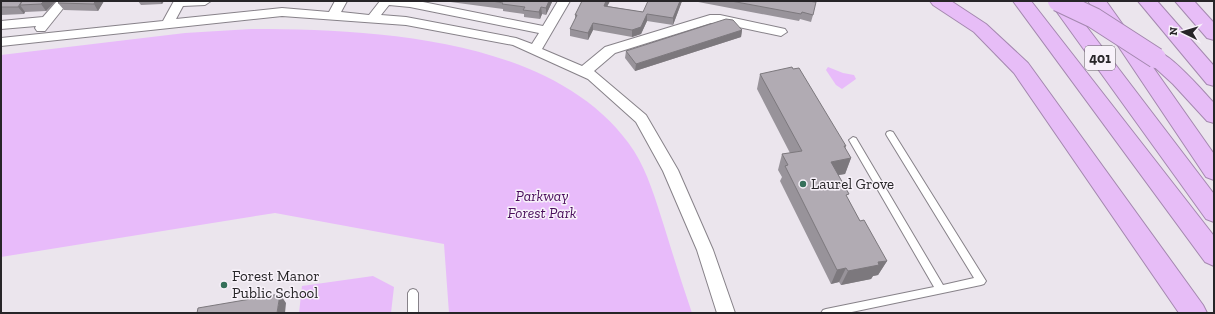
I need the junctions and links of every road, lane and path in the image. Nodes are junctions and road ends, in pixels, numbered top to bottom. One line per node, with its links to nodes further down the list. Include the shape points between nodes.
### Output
1 (63, 1): 14 (street)
2 (205, 1): 11 (street)
3 (341, 1): 12 (street)
4 (564, 1): 17 (street)
5 (939, 1): 36 (highway, via 980,28 1021,68)
6 (1022, 1): 30 (highway)
7 (1058, 1): 25 (highway, bridge, via 1094,18 1156,58 1180,79); 29 (highway, 401)
8 (1097, 1): 28 (highway)
9 (1147, 1): 24 (highway)
10 (1184, 1): 19 (highway)
11 (180, 2): 15 (street)
12 (333, 15): 13 (street); 15 (street, via 282,12)
13 (373, 18): 17 (street, via 386,1 410,3); 22 (street, via 406,21 516,42)
14 (47, 21): 16 (street); 20 (street)
15 (167, 24): 20 (street)
16 (1, 25)
17 (546, 31): 22 (street)
18 (781, 32): 23 (street, via 710,19 610,50)
19 (1214, 34)
20 (36, 38): 21 (street)
21 (1, 42)
22 (535, 50): 23 (street)
23 (585, 71): 34 (street, via 641,119 670,170 705,250)
24 (1214, 79)
25 (1214, 116)
26 (890, 134): 31 (lane, via 981,281)
27 (853, 140): 31 (lane)
28 (1214, 172)
29 (1214, 212)
30 (1214, 255)
31 (940, 290): 35 (lane)
32 (414, 293): 33 (lane)
33 (413, 313)
34 (726, 313)
35 (826, 313)
36 (1194, 313)

